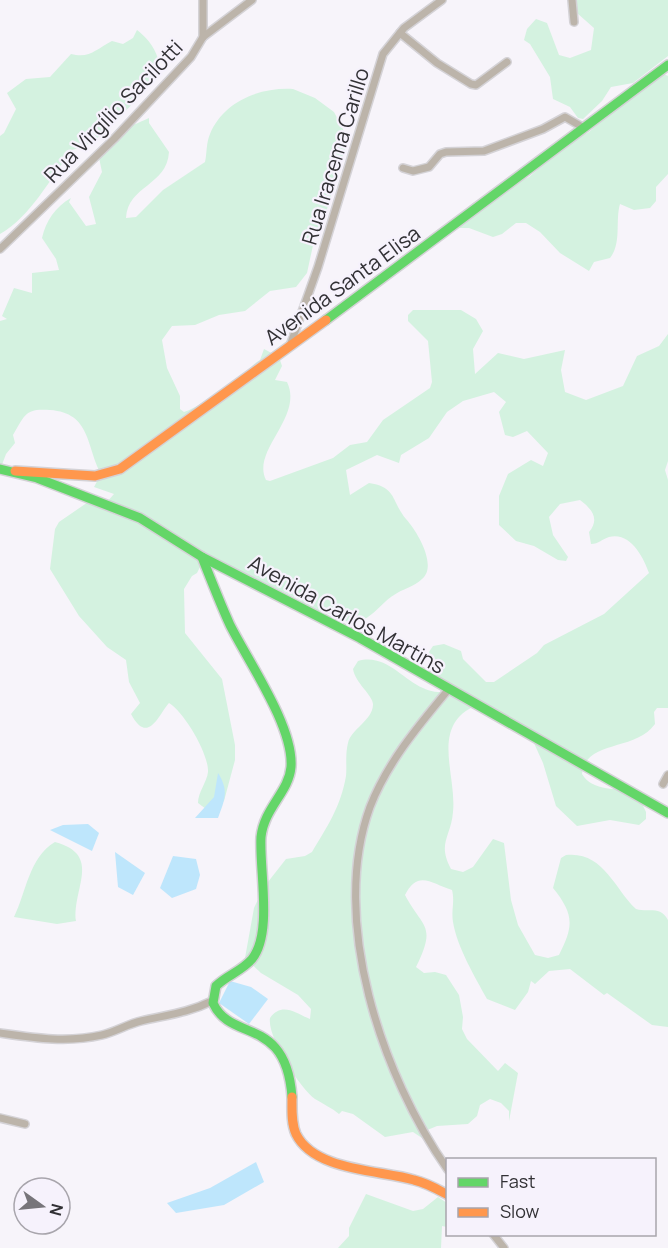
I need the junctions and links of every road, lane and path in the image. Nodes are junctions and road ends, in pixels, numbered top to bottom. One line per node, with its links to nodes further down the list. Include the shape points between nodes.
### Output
1 (203, 0): 7 (street)
2 (252, 0): 7 (street, Rua Virgílio Sacilotti)
3 (442, 0): 6 (street, Rua Iracema Carillo)
4 (572, 0): 5 (street)
5 (574, 22)
6 (400, 33): 8 (street, via 471,84 476,85); 13 (street, Rua Iracema Carillo, via 383,54)
7 (203, 37): 12 (street, Rua Virgílio Sacilotti, via 191,57 114,139)
8 (507, 62)
9 (666, 70): 10 (street, Avenida Santa Elisa)
10 (584, 128): 11 (street, via 565,117 484,151 440,153 429,167 413,171); 13 (street, Avenida Santa Elisa, via 419,253)
11 (403, 168)
12 (0, 249)
13 (291, 343): 15 (street, Avenida Santa Elisa, via 131,462 108,474)
14 (0, 469): 15 (street, Avenida Carlos Martins)
15 (15, 471): 16 (street, Avenida Carlos Martins, via 140,518)
16 (202, 557): 17 (street, Avenida Carlos Martins, via 295,603); 21 (street, via 292,761 290,776 264,820 261,929 256,954 244,967 224,976)
17 (448, 690): 20 (street, Avenida Carlos Martins); 25 (street, via 400,750 371,806 361,840 357,899 361,964 379,1037 405,1096)
18 (668, 775): 19 (street)
19 (663, 784)
20 (668, 813)
21 (212, 1001): 22 (street, via 191,1011 80,1039 57,1041); 26 (street, via 221,1016 259,1032 277,1045 291,1089 292,1126 307,1148 338,1163 431,1185)
22 (0, 1033)
23 (0, 1118): 24 (street)
24 (25, 1124)
25 (446, 1168)
26 (446, 1194)

